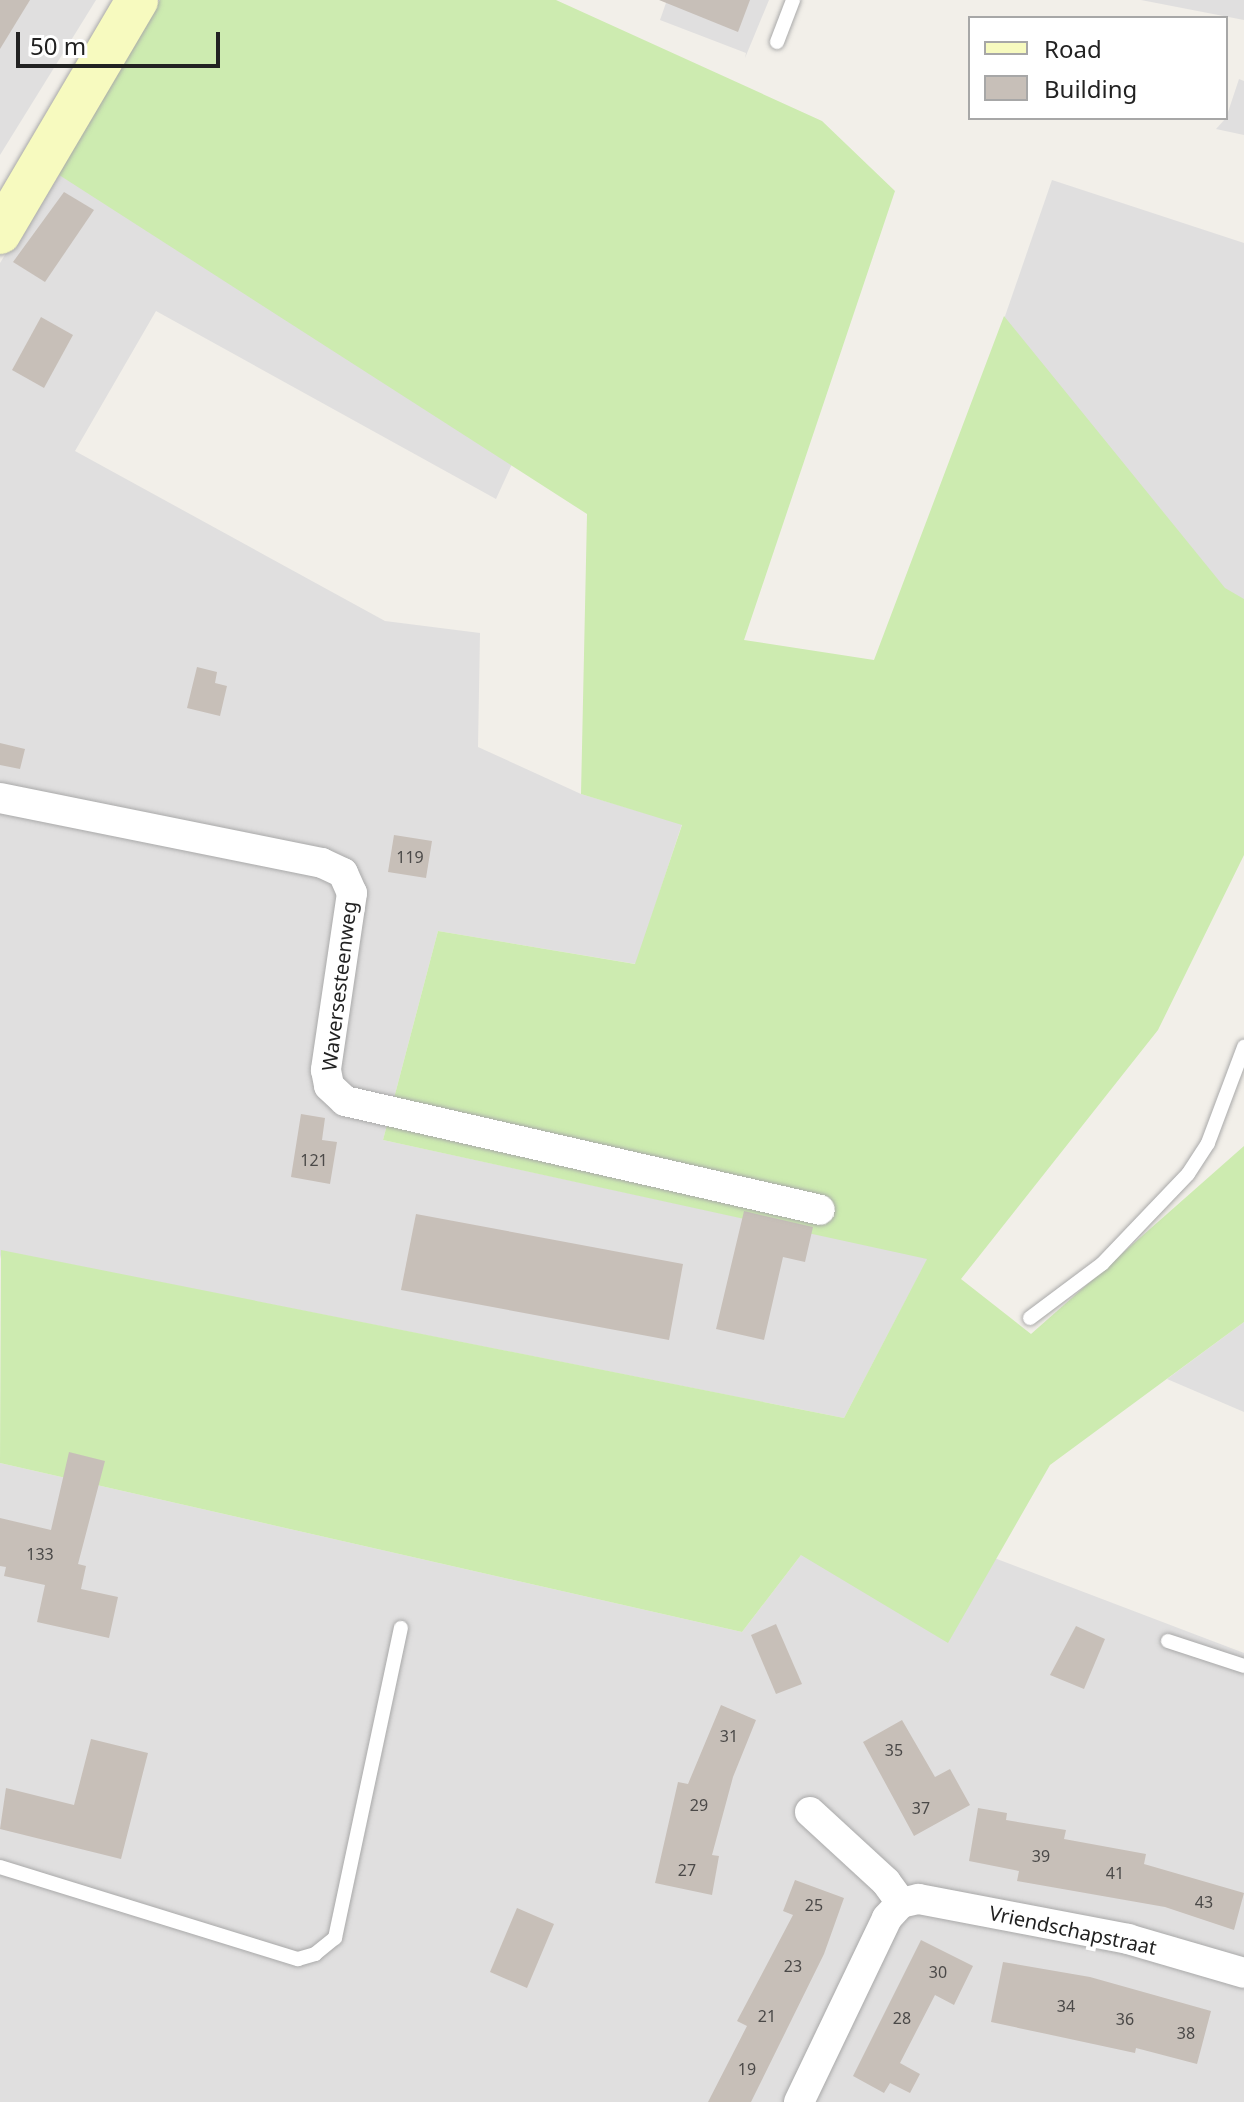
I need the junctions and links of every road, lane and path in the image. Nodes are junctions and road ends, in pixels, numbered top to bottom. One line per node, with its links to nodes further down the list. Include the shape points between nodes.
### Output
1 (137, 0): 4 (street)
2 (793, 0): 3 (lane)
3 (777, 42)
4 (0, 233)
5 (0, 798): 7 (street, Waversesteenweg, via 322,863 343,873 352,893 326,1070 329,1086 345,1101)
6 (1244, 1047): 8 (lane, via 1208,1143 1188,1174 1102,1264)
7 (820, 1210)
8 (1030, 1318)
9 (401, 1628): 13 (lane, via 335,1938 315,1954 298,1959)
10 (1168, 1641): 11 (lane)
11 (1244, 1666)
12 (810, 1812): 14 (street, via 886,1882)
13 (0, 1867)
14 (901, 1903): 15 (street, Vriendschapstraat, via 919,1899 1128,1939); 16 (street, via 887,1918)
15 (1244, 1973)
16 (799, 2102)

